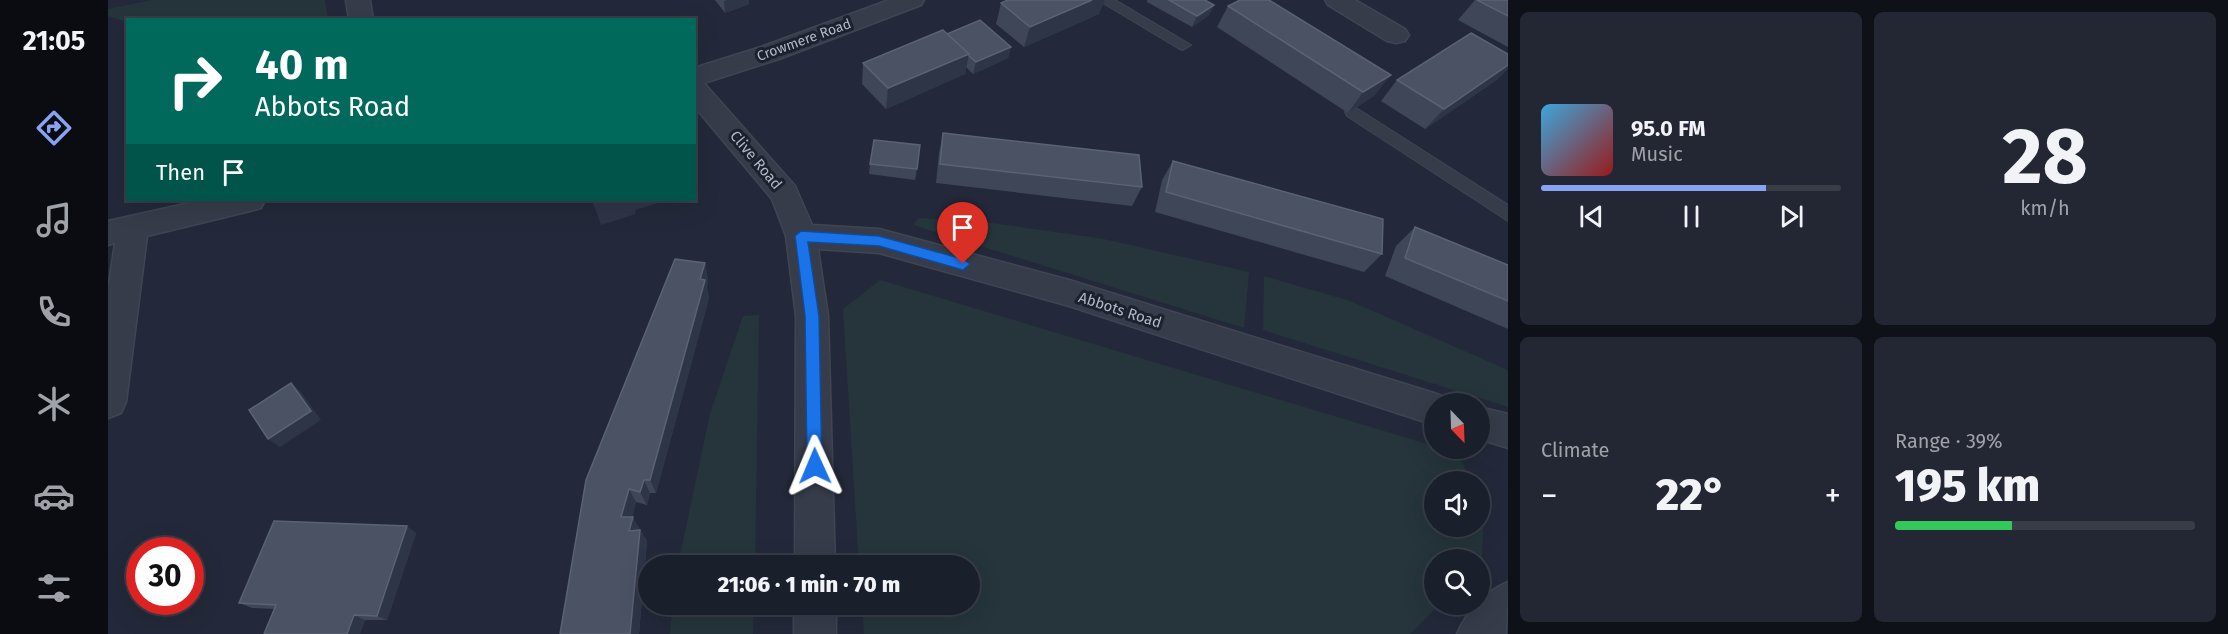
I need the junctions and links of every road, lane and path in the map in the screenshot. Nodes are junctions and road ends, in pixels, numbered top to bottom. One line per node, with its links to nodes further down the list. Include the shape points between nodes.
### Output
1 (358, 0): 5 (street)
2 (912, 0): 8 (street, Crowmere Road)
3 (1105, 0): 7 (lane)
4 (1337, 0): 6 (street)
5 (361, 18)
6 (1396, 35)
7 (1183, 45)
8 (696, 76)
9 (696, 90): 14 (street, Clive Road, via 785,194)
10 (1353, 112): 12 (lane)
11 (246, 201): 13 (street)
12 (1508, 214)
13 (120, 230): 15 (street)
14 (801, 236): 16 (street, Abbots Road, via 879,241 1069,293); 19 (street, Clive Road, via 812,316)
15 (108, 402)
16 (1424, 406)
17 (1490, 426): 18 (street)
18 (1508, 431)
19 (815, 555)
20 (1508, 602): 23 (street)
21 (815, 615): 22 (street)
22 (815, 634)
23 (1478, 634)

